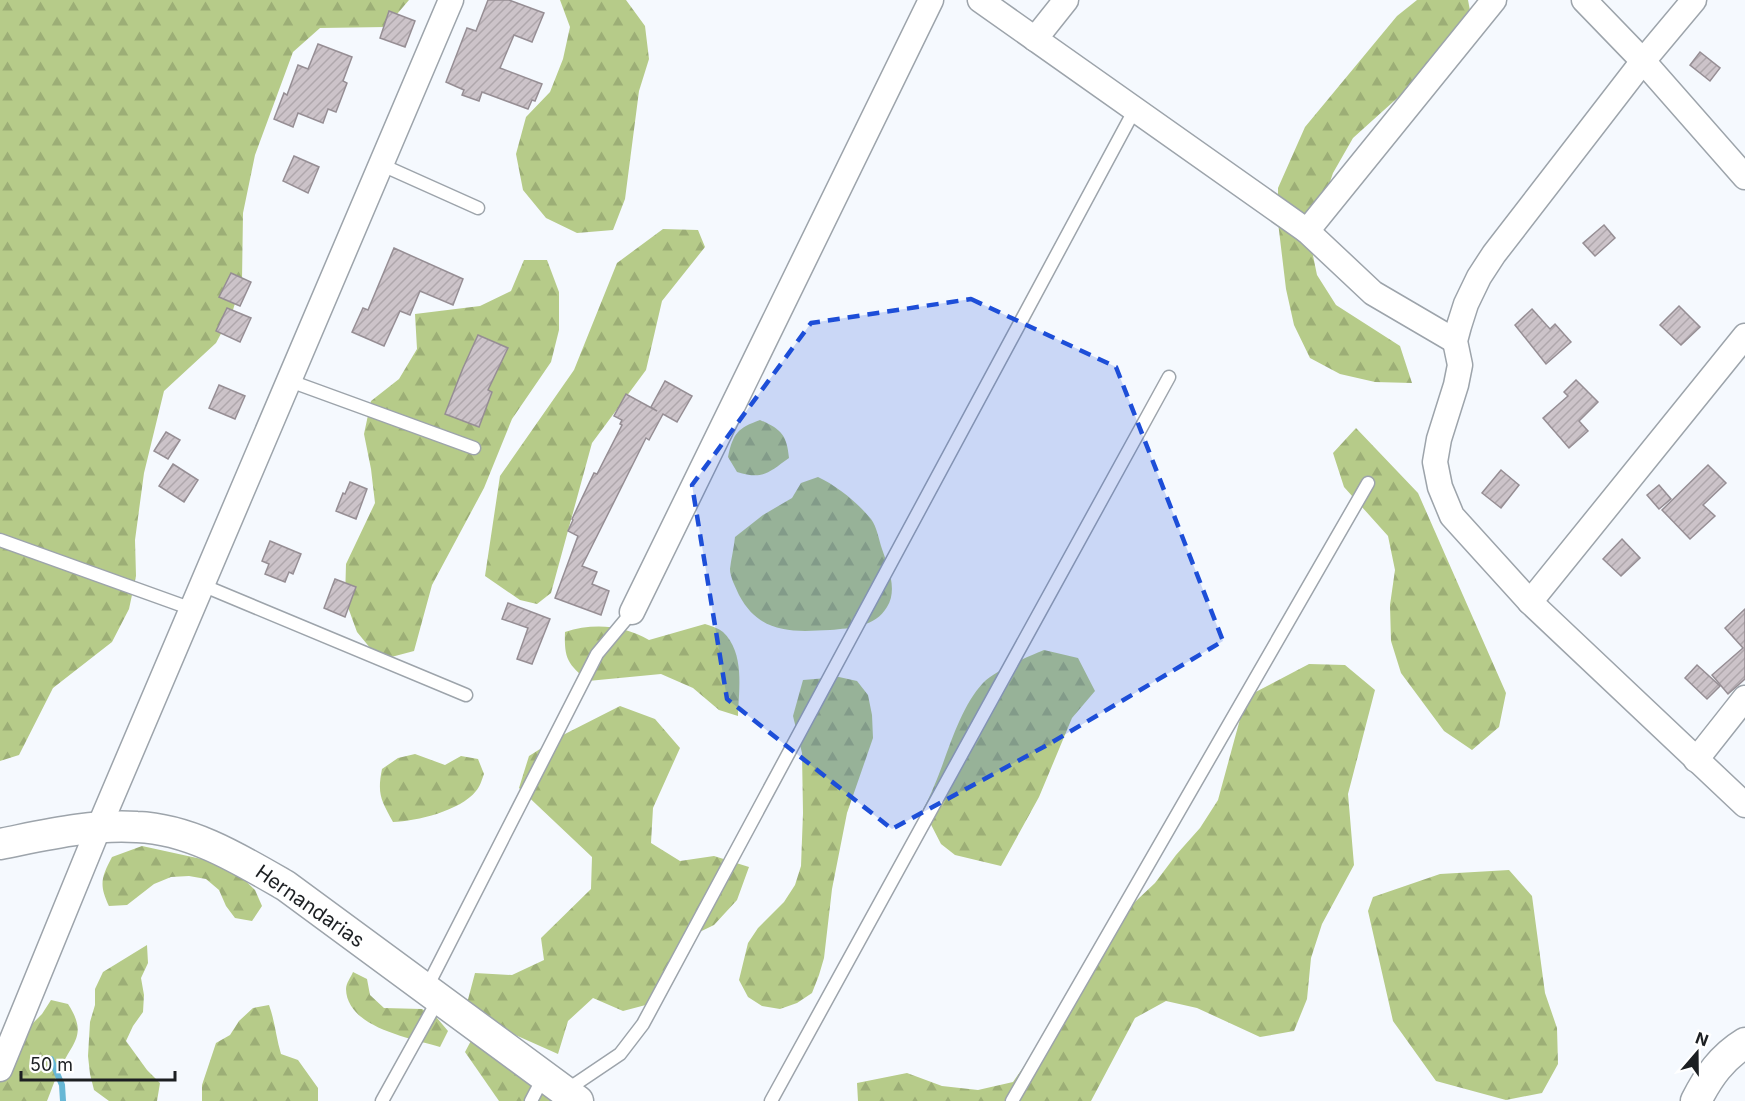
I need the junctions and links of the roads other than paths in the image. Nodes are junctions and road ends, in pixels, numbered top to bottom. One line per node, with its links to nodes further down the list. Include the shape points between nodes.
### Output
1 (451, 0): 11 (street)
2 (931, 0): 25 (street)
3 (980, 0): 8 (street)
4 (1066, 0): 8 (street)
5 (1494, 0): 14 (street)
6 (1584, 0): 9 (street)
7 (1694, 0): 9 (street)
8 (1035, 39): 10 (street)
9 (1643, 61): 12 (street); 16 (street, via 1494,254 1466,304)
10 (1135, 109): 14 (street); 36 (lane, via 643,1024 620,1054 577,1083)
11 (382, 165): 13 (lane); 18 (street)
12 (1745, 177)
13 (478, 208)
14 (1307, 231): 16 (street, via 1373,293)
15 (1745, 336): 23 (street)
16 (1455, 341): 23 (street, via 1458,375 1435,462 1440,487 1452,516)
17 (1169, 377): 38 (lane)
18 (290, 381): 19 (lane); 22 (street)
19 (474, 448)
20 (1368, 483): 39 (lane)
21 (0, 540): 24 (lane)
22 (202, 585): 24 (street); 26 (lane)
23 (1530, 602): 28 (street)
24 (192, 609): 30 (street)
25 (632, 612): 32 (lane, via 597,654)
26 (466, 694)
27 (1745, 698): 28 (street)
28 (1696, 760): 29 (street)
29 (1745, 805)
30 (99, 827): 31 (street, Hernandarias); 32 (street, Hernandarias, via 139,826 166,831 238,858 286,886); 34 (street)
31 (0, 844)
32 (433, 994): 35 (street, Hernandarias); 37 (lane)
33 (1745, 1043): 40 (street, via 1716,1068)
34 (0, 1069)
35 (537, 1088): 36 (street, Hernandarias)
36 (573, 1097)
37 (382, 1101)
38 (771, 1101)
39 (1012, 1101)
40 (1696, 1101)

